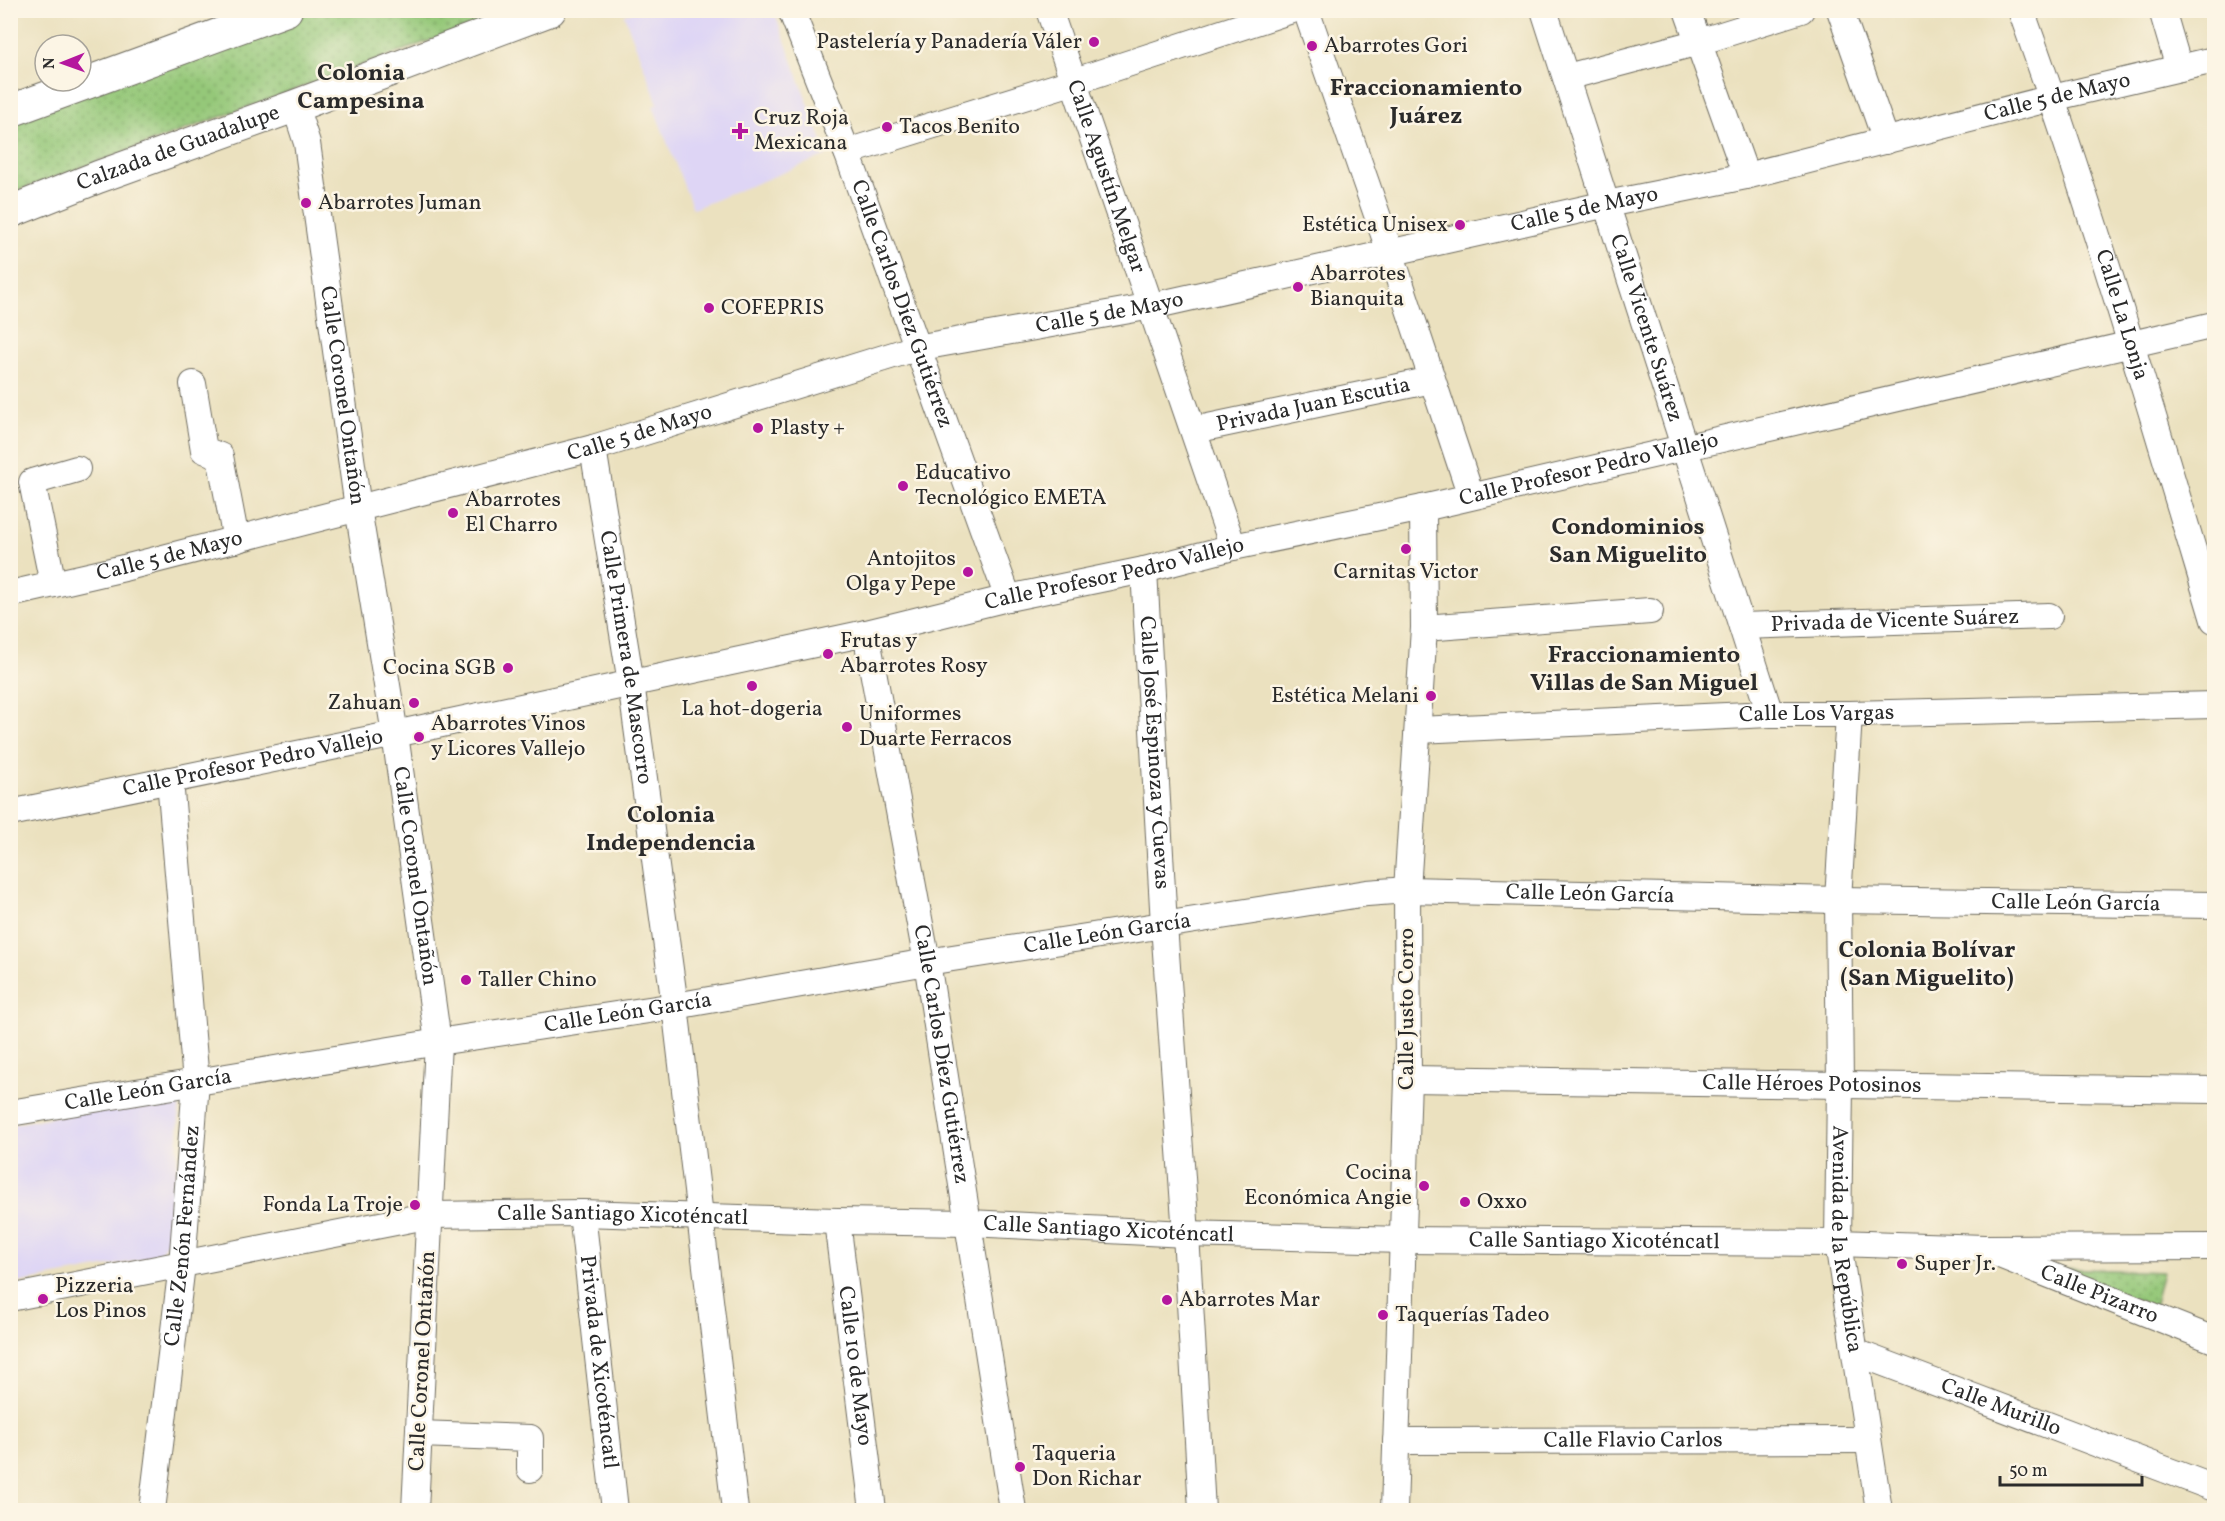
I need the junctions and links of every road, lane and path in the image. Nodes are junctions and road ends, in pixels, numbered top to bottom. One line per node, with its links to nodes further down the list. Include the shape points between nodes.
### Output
1 (550, 10): 19 (main road, Calzada de Guadalupe)
2 (791, 10): 22 (street, Calle Carlos Díez Gutiérrez)
3 (1049, 10): 17 (street, Calle Agustín Melgar)
4 (1292, 10): 17 (street)
5 (1306, 10): 26 (street)
6 (1544, 10): 16 (street, Calle Vicente Suárez)
7 (1687, 10): 13 (street)
8 (1801, 10): 13 (street)
9 (1840, 10): 21 (street)
10 (2021, 10): 18 (street, Calle La Lonja)
11 (2162, 10): 15 (street)
12 (284, 11): 20 (main road)
13 (1699, 42): 16 (street); 23 (street)
14 (2214, 60): 15 (street, Calle 5 de Mayo)
15 (2179, 68): 18 (street, Calle 5 de Mayo)
16 (1567, 78): 24 (street, Calle Vicente Suárez)
17 (1074, 81): 22 (street); 27 (street, Calle Agustín Melgar)
18 (2052, 98): 21 (street, Calle 5 de Mayo); 29 (street, Calle La Lonja)
19 (295, 106): 25 (main road, Calzada de Guadalupe); 38 (street, Calle Coronel Ontañón, via 307,143)
20 (10, 111)
21 (1886, 141): 23 (street, Calle 5 de Mayo)
22 (847, 152): 30 (street, Calle Carlos Díez Gutiérrez)
23 (1746, 176): 24 (street, Calle 5 de Mayo)
24 (1607, 204): 26 (street, Calle 5 de Mayo); 34 (street, Calle Vicente Suárez)
25 (10, 212)
26 (1390, 252): 27 (street, Calle 5 de Mayo); 31 (street)
27 (1152, 306): 30 (street, Calle 5 de Mayo); 33 (street, Calle Agustín Melgar)
28 (2214, 325): 29 (street, Calle Profesor Pedro Vallejo)
29 (2132, 343): 34 (street, Calle Profesor Pedro Vallejo); 48 (street, Calle La Lonja)
30 (916, 348): 35 (street, Calle 5 de Mayo); 45 (street, Calle Carlos Díez Gutiérrez)
31 (1432, 380): 33 (street, Privada Juan Escutia); 37 (street)
32 (194, 384): 40 (street, via 204,450 220,456)
33 (1194, 430): 41 (street, Calle Agustín Melgar)
34 (1686, 447): 37 (street, Calle Profesor Pedro Vallejo); 49 (street, Calle Vicente Suárez)
35 (594, 448): 38 (street, Calle 5 de Mayo); 52 (street, Calle Primera de Mascorro)
36 (77, 469): 43 (street, via 32,482)
37 (1471, 496): 39 (street, Calle Profesor Pedro Vallejo)
38 (358, 508): 40 (street, Calle 5 de Mayo); 57 (street, Calle Coronel Ontañón)
39 (1423, 508): 41 (street, Calle Profesor Pedro Vallejo); 50 (street, Calle Justo Corro)
40 (236, 540): 43 (street, Calle 5 de Mayo)
41 (1233, 547): 42 (street, Calle Profesor Pedro Vallejo)
42 (1144, 570): 45 (street, Calle Profesor Pedro Vallejo); 63 (street, Calle José Espinoza y Cuevas)
43 (53, 584): 44 (street, Calle 5 de Mayo)
44 (10, 594)
45 (1008, 598): 51 (street, Calle Profesor Pedro Vallejo)
46 (1650, 611): 50 (street)
47 (2049, 616): 49 (street, Privada de Vicente Suárez)
48 (2214, 620)
49 (1742, 626): 54 (street, Calle Vicente Suárez)
50 (1424, 628): 56 (street, Calle Justo Corro)
51 (866, 633): 52 (street, Calle Profesor Pedro Vallejo); 64 (street, Calle Carlos Díez Gutiérrez)
52 (631, 683): 57 (street, Calle Profesor Pedro Vallejo); 65 (street, Calle Primera de Mascorro)
53 (2214, 705): 55 (street, Calle Los Vargas)
54 (1770, 714): 55 (street, Calle Los Vargas); 56 (street, Calle Los Vargas)
55 (1849, 714): 61 (street, Avenida de la República)
56 (1418, 730): 60 (street, Calle Justo Corro)
57 (395, 734): 58 (street, Calle Profesor Pedro Vallejo); 66 (street, Calle Coronel Ontañón)
58 (170, 780): 59 (street, Calle Profesor Pedro Vallejo); 68 (street, Calle Zenón Fernández)
59 (10, 813)
60 (1407, 890): 61 (street, Calle León García); 63 (street, Calle León García); 67 (street, Calle Justo Corro)
61 (1838, 900): 62 (street, Calle León García); 69 (street, Avenida de la República)
62 (2214, 905)
63 (1164, 925): 64 (street, Calle León García); 77 (street, Calle José Espinoza y Cuevas)
64 (927, 962): 65 (street, Calle León García); 76 (street, Calle Carlos Díez Gutiérrez)
65 (675, 1006): 66 (street, Calle León García); 74 (street, Calle Primera de Mascorro)
66 (438, 1042): 68 (street, Calle León García); 73 (street, Calle Coronel Ontañón)
67 (1408, 1079): 69 (street, Calle Héroes Potosinos); 78 (street, Calle Justo Corro)
68 (196, 1082): 71 (street, Calle León García); 82 (street, Calle Zenón Fernández)
69 (1840, 1084): 70 (street, Calle Héroes Potosinos); 79 (street, Avenida de la República)
70 (2214, 1090)
71 (10, 1113)
72 (582, 1213): 73 (street, Calle Santiago Xicoténcatl); 74 (street, Calle Santiago Xicoténcatl); 93 (street, Privada de Xicoténcatl)
73 (431, 1215): 82 (street, Calle Santiago Xicoténcatl); 86 (street, Calle Coronel Ontañón)
74 (700, 1216): 75 (street, Calle Santiago Xicoténcatl); 94 (street, Calle Primera de Mascorro)
75 (837, 1221): 76 (street, Calle Santiago Xicoténcatl); 95 (street, Calle 10 de Mayo)
76 (969, 1223): 77 (street, Calle Santiago Xicoténcatl); 96 (street, Calle Carlos Díez Gutiérrez)
77 (1186, 1234): 78 (street, Calle Santiago Xicoténcatl); 97 (street, Calle José Espinoza y Cuevas)
78 (1402, 1240): 79 (street, Calle Santiago Xicoténcatl); 88 (street, Calle Justo Corro)
79 (1838, 1243): 81 (street, Calle Santiago Xicoténcatl); 85 (street, Avenida de la República)
80 (2214, 1247): 81 (street, Calle Santiago Xicoténcatl)
81 (1984, 1248): 84 (street, Calle Pizarro)
82 (182, 1265): 83 (street, Calle Santiago Xicoténcatl); 91 (street, Calle Zenón Fernández)
83 (10, 1298)
84 (2214, 1340)
85 (1855, 1352): 87 (street, Avenida de la República); 90 (street, Calle Murillo)
86 (419, 1434): 89 (street, via 530,1438); 92 (street, Calle Coronel Ontañón)
87 (1868, 1440): 88 (street, Calle Flavio Carlos); 99 (street, Avenida de la República)
88 (1396, 1441): 98 (street, Calle Justo Corro)
89 (530, 1469)
90 (2214, 1488)
91 (152, 1510)
92 (415, 1510)
93 (615, 1510)
94 (735, 1510)
95 (873, 1510)
96 (1012, 1510)
97 (1202, 1510)
98 (1394, 1510)
99 (1881, 1510)

